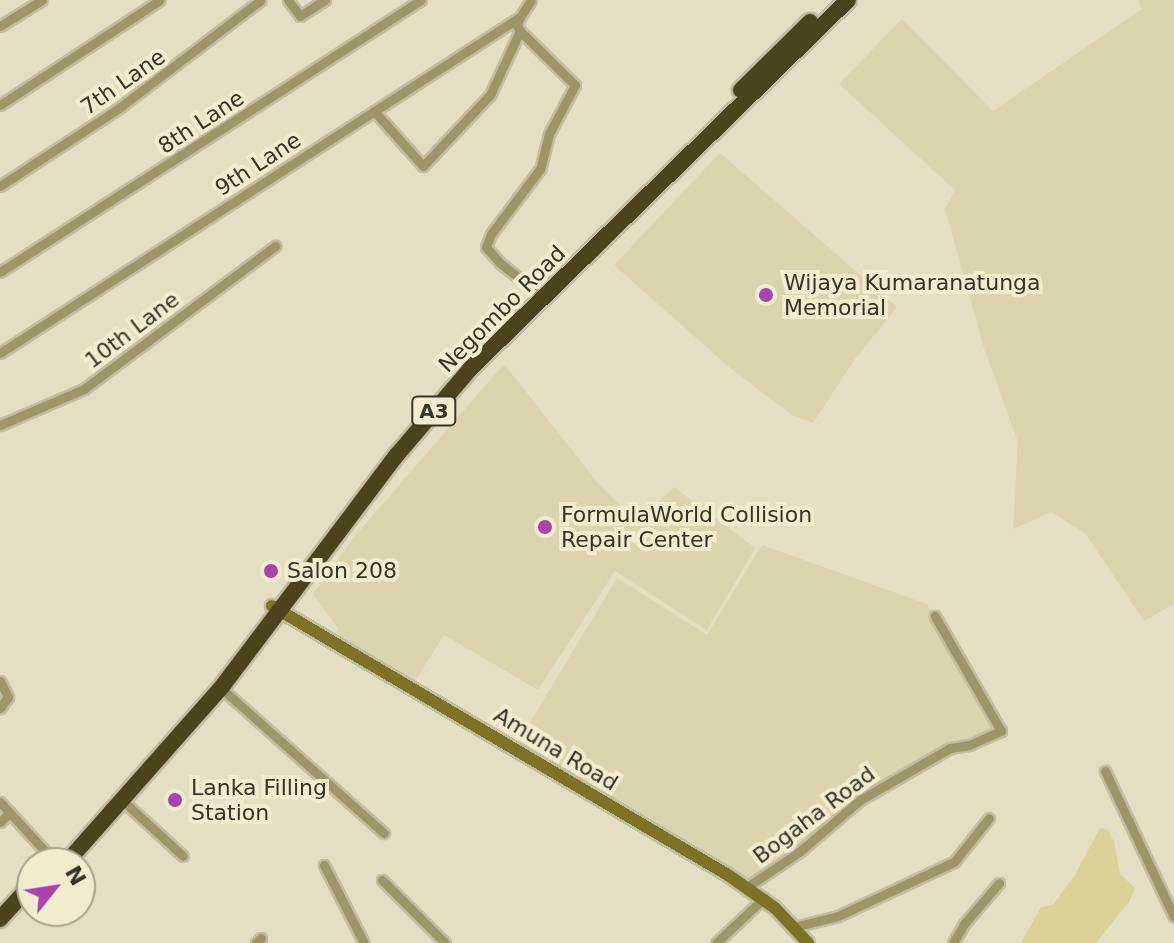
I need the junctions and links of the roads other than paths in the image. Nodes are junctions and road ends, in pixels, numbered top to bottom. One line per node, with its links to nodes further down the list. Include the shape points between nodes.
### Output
1 (42, 0): 11 (street)
2 (160, 0): 13 (street)
3 (261, 0): 15 (street, 7th Lane, via 119,108)
4 (288, 0): 5 (street, via 300,16)
5 (325, 0)
6 (421, 0): 17 (street, 8th Lane)
7 (531, 0): 10 (street, 9th Lane)
8 (833, 0): 18 (highway, Negombo Road / A3)
9 (848, 0): 21 (highway, Negombo Road / A3, via 470,369)
10 (520, 17): 12 (street); 14 (street, 9th Lane)
11 (0, 26)
12 (520, 31): 14 (street, via 490,95 423,166); 18 (street, via 575,85 549,134 540,169 486,247)
13 (0, 105)
14 (374, 111): 19 (street, 9th Lane)
15 (0, 186)
16 (275, 246): 20 (street, 10th Lane, via 84,389)
17 (0, 272)
18 (534, 290): 21 (highway, Negombo Road / A3, via 463,360 397,439)
19 (0, 353)
20 (0, 425)
21 (276, 609): 24 (highway, Negombo Road / A3); 34 (highway, Negombo Road / A3); 40 (street, Amuna Road)
22 (935, 616): 40 (street, Bogaha Road, via 1001,731 950,748 872,792)
23 (0, 681): 25 (street, via 8,697)
24 (221, 688): 27 (highway, Negombo Road / A3); 32 (street)
25 (0, 708)
26 (1105, 771): 44 (street)
27 (123, 801): 35 (highway, Negombo Road / A3); 36 (street)
28 (0, 802): 29 (street)
29 (9, 813): 31 (street); 33 (street)
30 (989, 818): 46 (street, via 954,862 838,916)
31 (0, 822)
32 (384, 833)
33 (42, 847)
34 (70, 847)
35 (73, 847)
36 (183, 856)
37 (324, 865): 48 (street)
38 (382, 880): 49 (street)
39 (999, 883): 52 (street)
40 (747, 887): 41 (street, Amuna Road)
41 (764, 898): 46 (street, Amuna Road); 50 (street)
42 (16, 902): 45 (highway)
43 (16, 916): 47 (highway)
44 (1174, 917)
45 (0, 919)
46 (794, 927): 51 (street, Amuna Road)
47 (0, 934)
48 (364, 943)
49 (445, 943)
50 (716, 943)
51 (808, 943)
52 (953, 943)

